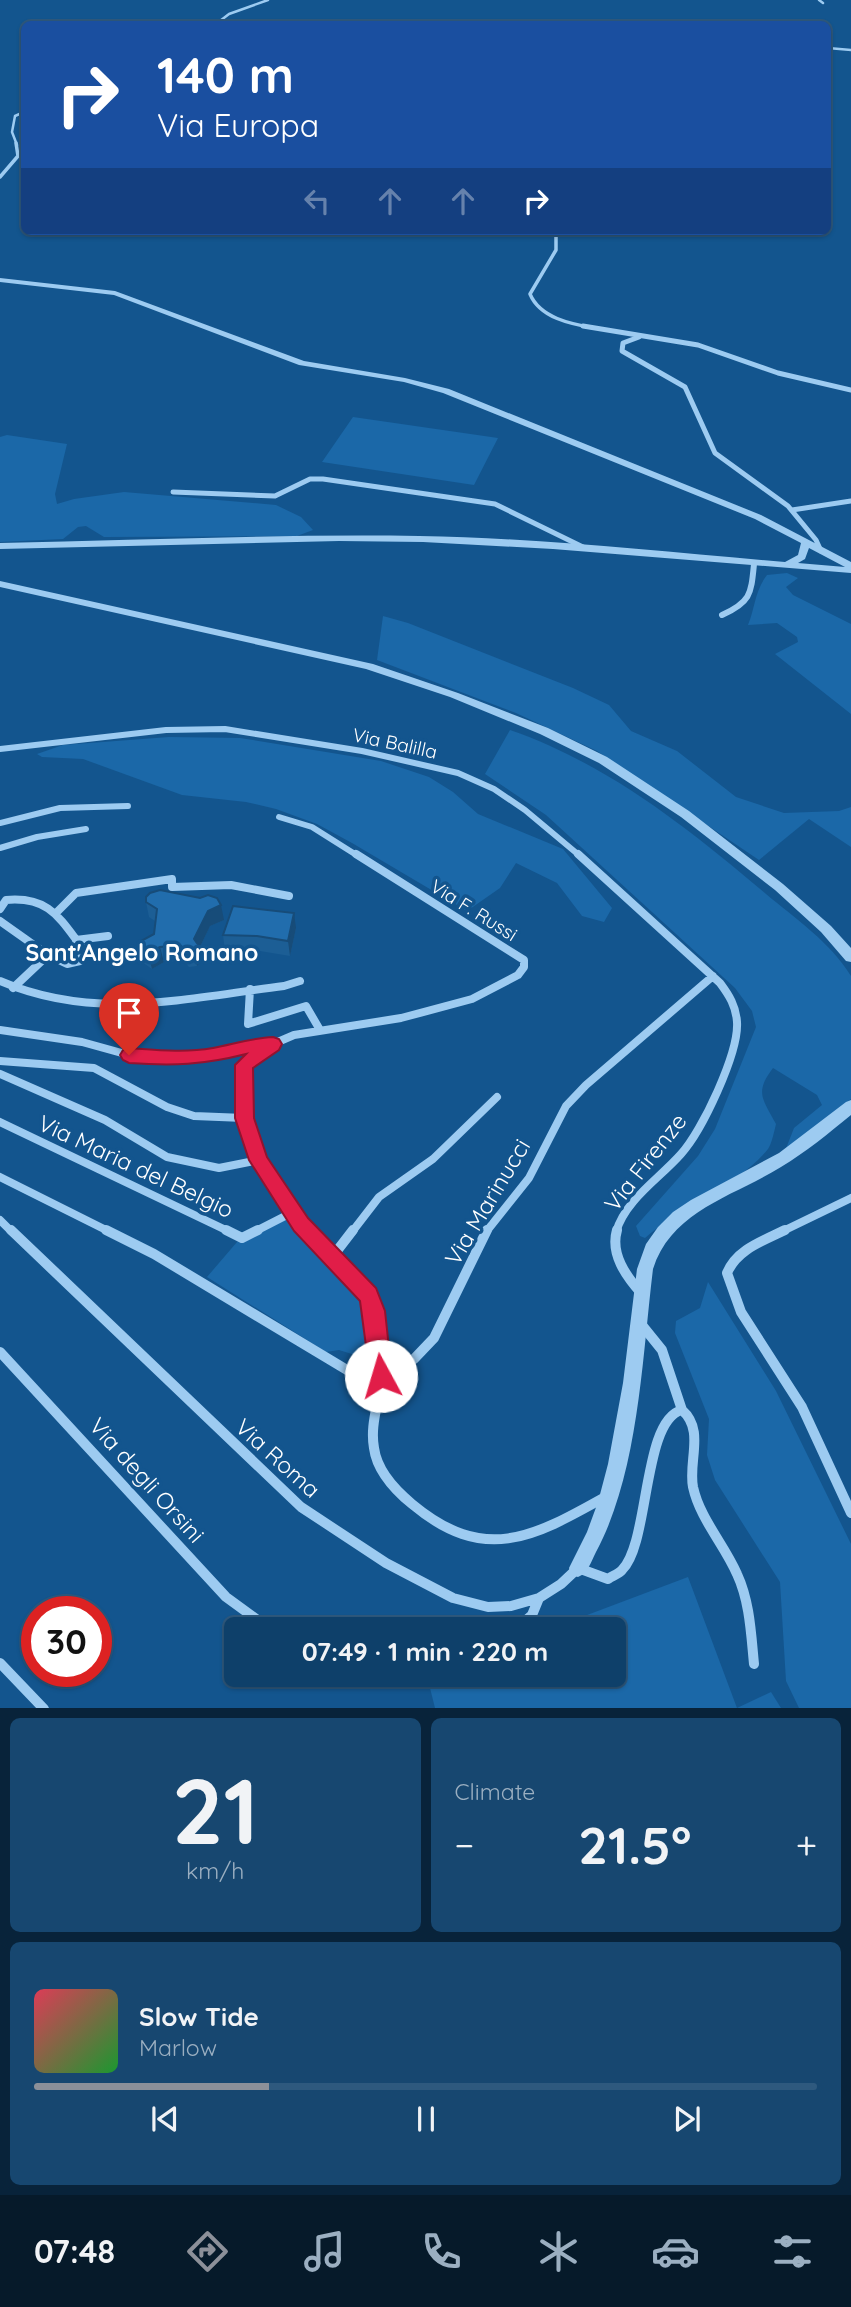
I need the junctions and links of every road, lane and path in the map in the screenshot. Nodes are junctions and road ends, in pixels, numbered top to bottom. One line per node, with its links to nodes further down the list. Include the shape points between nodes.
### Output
1 (268, 0): 2 (street)
2 (220, 21)
3 (831, 48): 4 (street)
4 (851, 50)
5 (21, 113): 6 (street, via 12,124 19,156)
6 (0, 177)
7 (556, 235): 9 (street, via 557,248 531,289 533,301 570,324)
8 (0, 280): 14 (street, via 118,294 302,363 446,391)
9 (649, 336): 10 (street, via 702,346 778,373); 13 (street, via 627,341 622,350 685,387 715,453)
10 (851, 390)
11 (173, 492): 16 (street, via 275,496 310,479 323,479 495,504)
12 (851, 501): 13 (street)
13 (792, 510): 17 (street)
14 (806, 541): 17 (street); 20 (street, via 802,557)
15 (0, 546): 16 (street, via 376,538)
16 (589, 550): 19 (street)
17 (821, 551): 18 (street)
18 (833, 558): 20 (street); 21 (street); 22 (street, via 827,565)
19 (754, 564): 20 (street); 24 (street, via 749,599)
20 (784, 566): 22 (street)
21 (851, 568): 22 (street)
22 (810, 569)
23 (0, 584): 38 (street, via 369,666 534,726 603,760 685,814 779,887)
24 (722, 615)
25 (0, 749): 39 (street, Via Balilla, via 166,730 225,729 362,751 458,773 525,810)
26 (128, 806): 28 (street, via 60,808)
27 (279, 817): 45 (street, Via F. Russi, via 312,827 524,960 518,975 472,999 401,1018)
28 (0, 823)
29 (86, 829): 30 (street)
30 (0, 848)
31 (289, 896): 33 (street, via 230,885 172,887 172,879 76,893)
32 (0, 909): 33 (street, via 6,900 27,897)
33 (56, 913): 36 (street)
34 (0, 921): 37 (street)
35 (108, 936): 36 (street)
36 (76, 940): 37 (street, via 84,950 80,961 67,964)
37 (48, 955): 42 (street)
38 (851, 957)
39 (713, 976): 59 (street, Via Firenze, via 736,1010 733,1052 692,1140 632,1206 616,1233 620,1265); 62 (street, Via Marinucci, via 566,1106 529,1178 485,1233 434,1338 414,1359)
40 (0, 981): 42 (street)
41 (300, 981): 43 (street)
42 (13, 988): 43 (street, via 41,999 109,1004)
43 (250, 989): 45 (street, via 248,1024 306,1006)
44 (0, 1030): 46 (street, via 82,1042 129,1055 177,1059)
45 (320, 1030): 46 (street, Via F. Russi)
46 (273, 1044): 51 (street, via 244,1065)
47 (0, 1061): 51 (street, via 94,1068 167,1107 194,1116)
48 (0, 1074): 53 (street, via 105,1120 167,1157 219,1168)
49 (497, 1097): 58 (street, via 433,1159 379,1197)
50 (851, 1106): 59 (street, via 787,1156 670,1224 648,1253)
51 (244, 1118): 53 (street)
52 (0, 1122): 56 (street, Via Maria del Belgio, via 242,1238)
53 (259, 1160): 56 (street)
54 (0, 1177): 62 (street, via 154,1254 347,1370)
55 (851, 1198): 65 (street, via 748,1248 732,1261 727,1273 741,1312 802,1407)
56 (293, 1212): 58 (street)
57 (0, 1220): 67 (street, Via Roma, via 301,1507 386,1563 464,1603 499,1607)
58 (332, 1256): 62 (street, via 372,1302)
59 (641, 1294): 60 (street)
60 (637, 1321): 63 (street, via 662,1350); 64 (street)
61 (0, 1352): 68 (street, Via degli Orsini, via 226,1597)
62 (381, 1376): 64 (street, via 373,1430 377,1461 401,1494 442,1529 480,1540 522,1537 556,1525)
63 (682, 1410): 66 (street, via 668,1417 660,1432 627,1563 608,1578); 71 (street, via 694,1423 693,1487 738,1575)
64 (609, 1495): 66 (street, via 597,1534)
65 (851, 1513)
66 (578, 1568): 67 (street, Via Roma)
67 (539, 1598): 69 (street)
68 (254, 1617)
69 (530, 1617)
70 (0, 1663): 72 (street)
71 (754, 1664)
72 (43, 1708)

